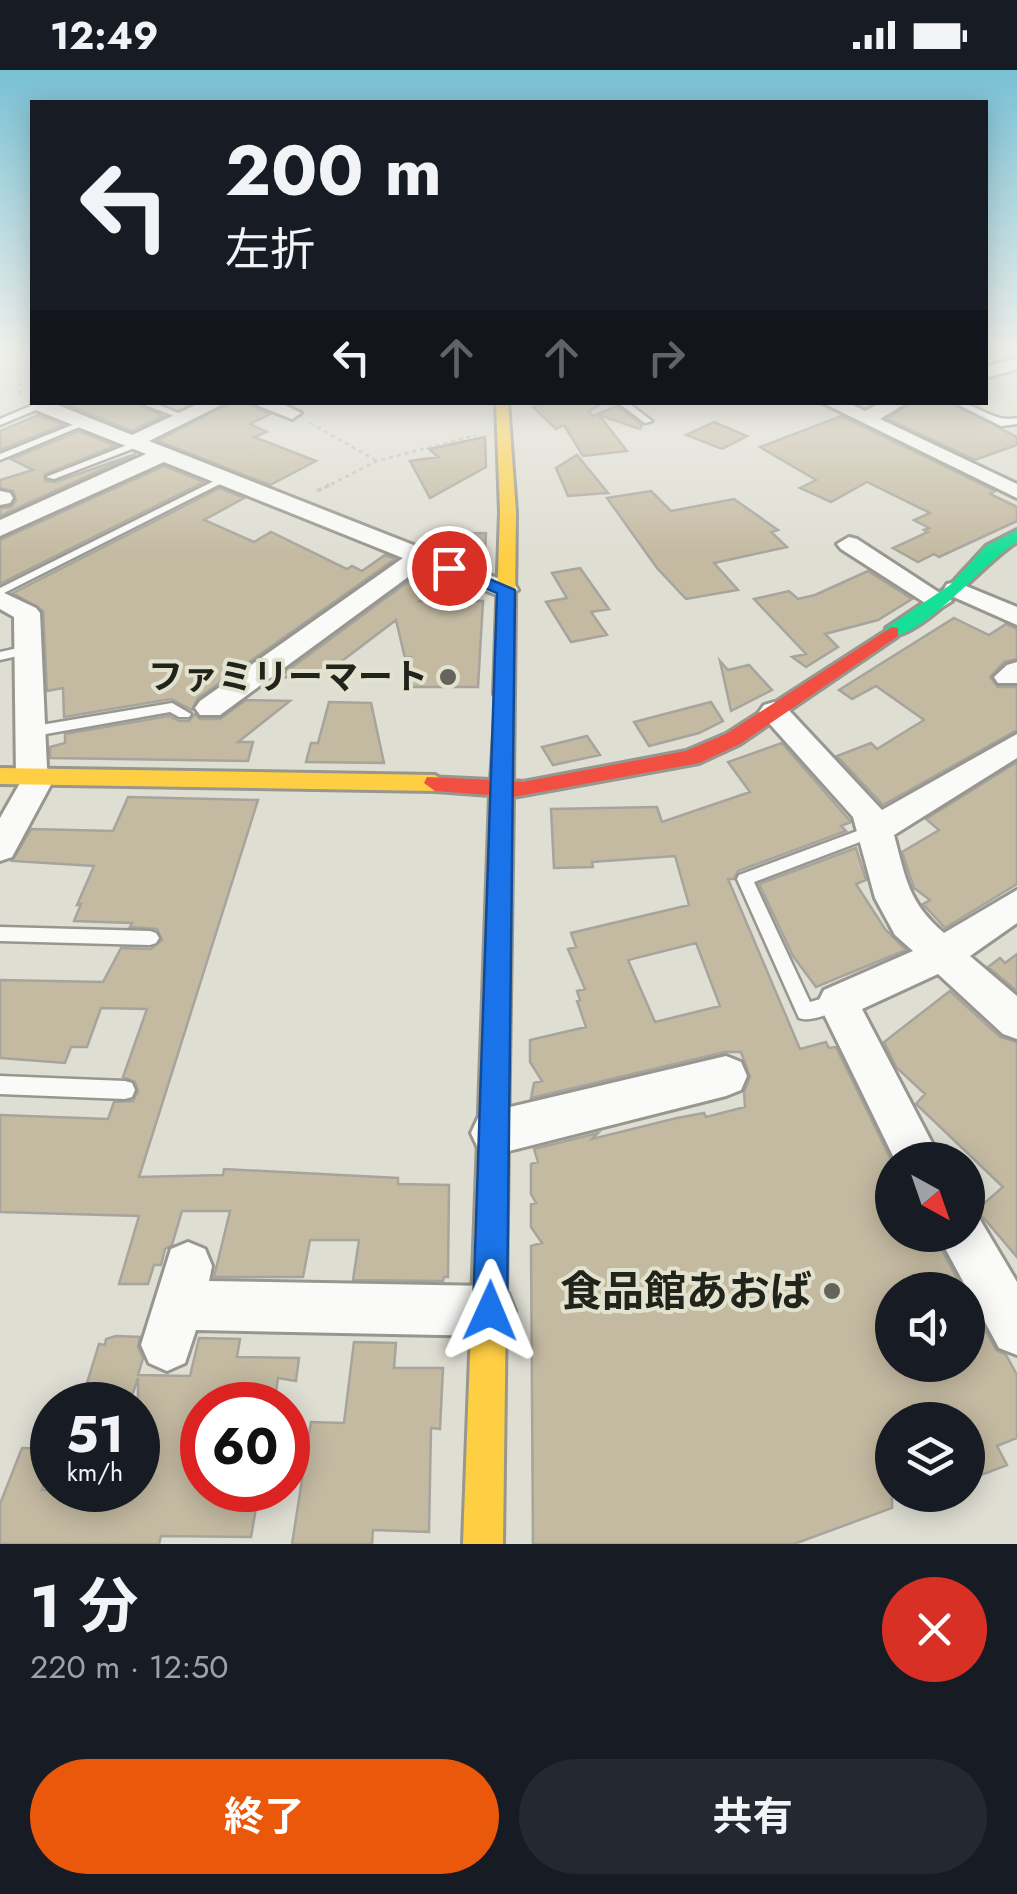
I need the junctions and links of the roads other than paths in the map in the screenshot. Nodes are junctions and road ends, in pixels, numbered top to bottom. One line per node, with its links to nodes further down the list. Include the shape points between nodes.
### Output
1 (76, 419): 9 (street)
2 (182, 419): 10 (street)
3 (502, 419): 20 (main road)
4 (644, 419): 8 (lane)
5 (864, 419): 15 (street)
6 (993, 419): 7 (lane)
7 (1017, 420)
8 (648, 422)
9 (85, 423): 10 (street); 12 (lane)
10 (135, 443): 11 (street); 13 (lane)
11 (164, 454): 14 (street); 16 (street)
12 (0, 458)
13 (51, 477)
14 (225, 479): 19 (street); 21 (lane)
15 (1017, 492)
16 (0, 528)
17 (1017, 535): 22 (main road, via 992,549)
18 (849, 544): 22 (street)
19 (420, 556): 20 (street); 25 (street)
20 (506, 590): 31 (main road)
21 (0, 595): 24 (street, via 28,613)
22 (947, 595): 23 (street); 26 (main road)
23 (1017, 616)
24 (14, 653): 27 (street)
25 (197, 711): 27 (lane, via 172,707)
26 (774, 712): 31 (main road, via 691,758 522,790); 32 (street, via 866,810)
27 (29, 732): 30 (street)
28 (1017, 744): 32 (street)
29 (0, 776): 30 (main road)
30 (35, 777): 31 (main road); 33 (street)
31 (502, 788): 43 (main road)
32 (876, 830): 37 (street, via 893,898 908,924); 38 (lane, via 746,879 805,1012)
33 (0, 848)
34 (1017, 904): 37 (street)
35 (0, 934): 36 (lane)
36 (150, 938)
37 (942, 955): 38 (street); 39 (street)
38 (838, 1002): 44 (street)
39 (1017, 1021)
40 (726, 1076): 43 (street)
41 (0, 1085): 42 (lane)
42 (125, 1090)
43 (493, 1133): 47 (main road)
44 (910, 1142)
45 (973, 1252): 48 (street)
46 (177, 1306): 47 (street)
47 (490, 1311): 49 (main road)
48 (1014, 1317)
49 (483, 1544)

